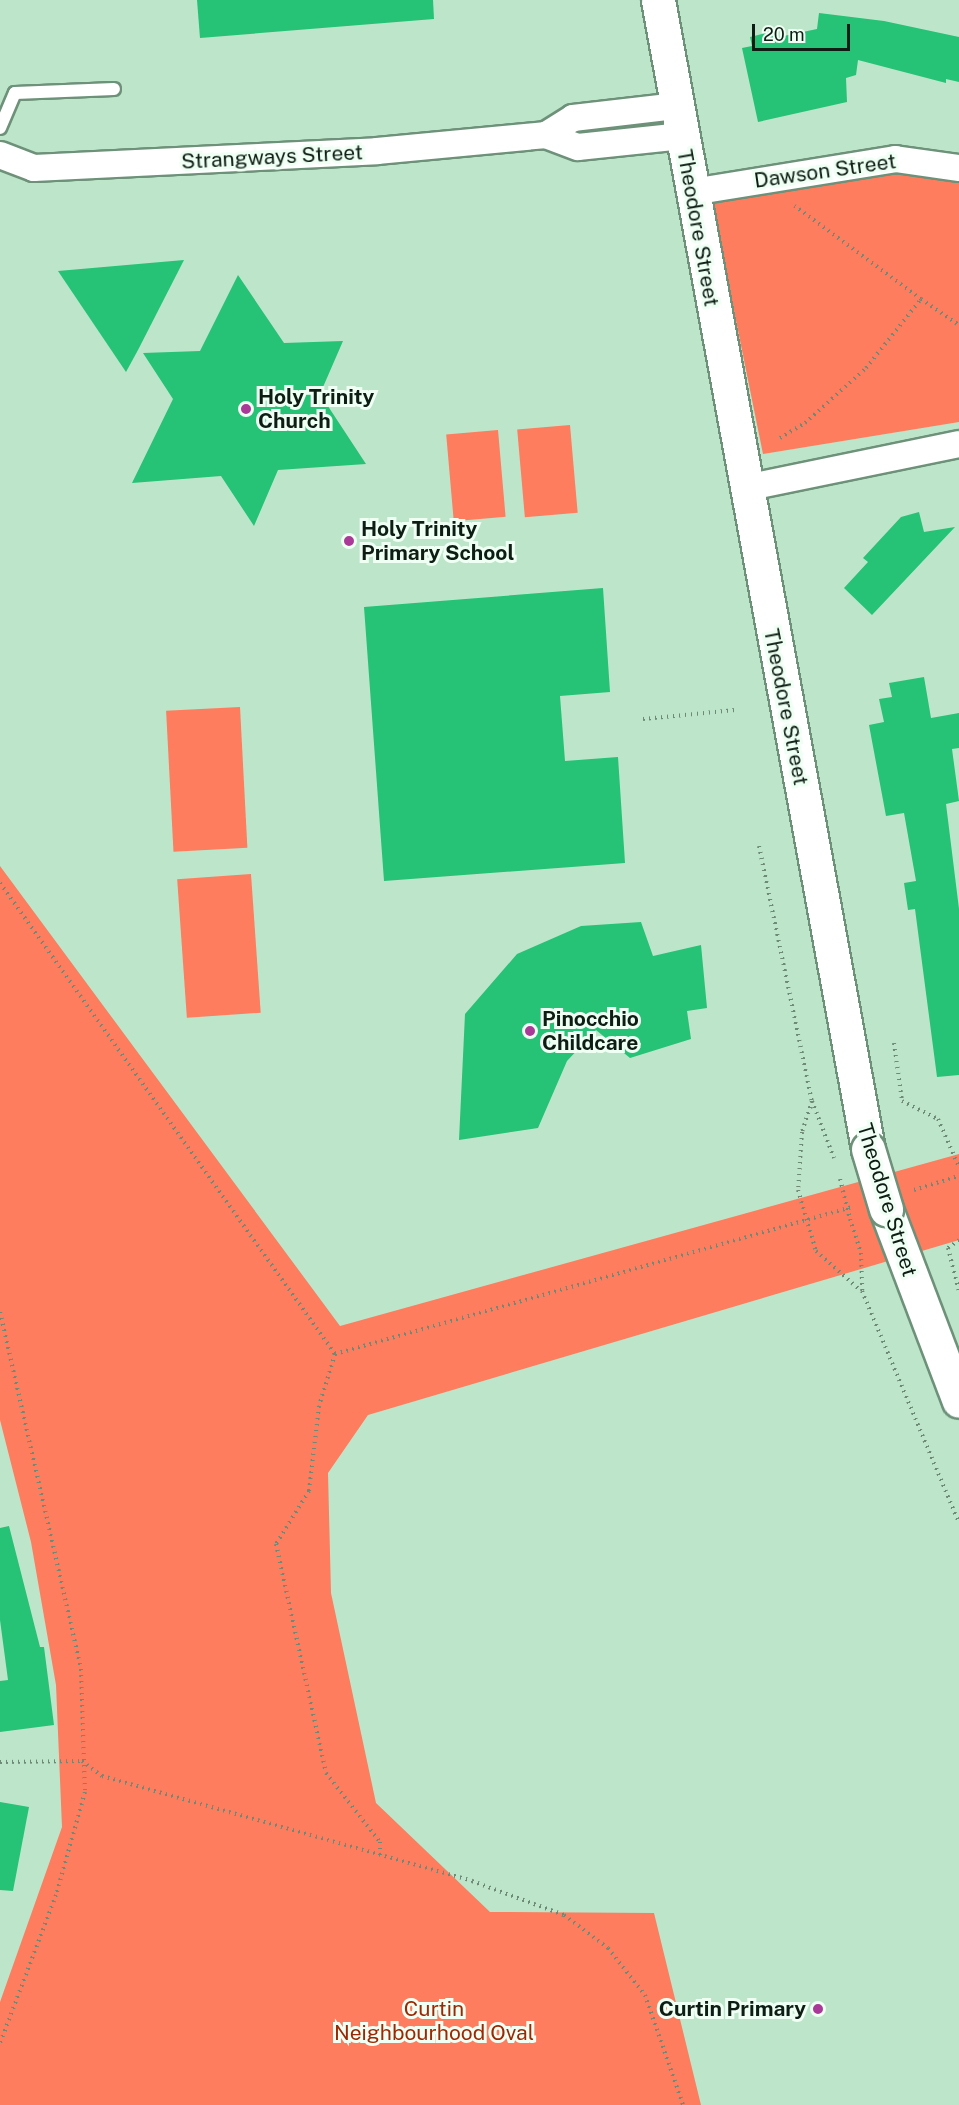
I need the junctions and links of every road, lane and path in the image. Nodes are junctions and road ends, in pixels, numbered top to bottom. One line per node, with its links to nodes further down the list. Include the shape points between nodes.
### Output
1 (658, 0): 3 (main road, Theodore Street)
2 (114, 89): 4 (lane, via 15,93)
3 (679, 121): 5 (street, Strangways Street, via 578,147 546,135 377,151 34,168); 7 (main road, Theodore Street)
4 (0, 128)
5 (0, 155)
6 (959, 168): 7 (street, Dawson Street, via 895,159)
7 (692, 192): 13 (main road, Theodore Street)
8 (788, 200): 9 (path)
9 (921, 299): 10 (path); 11 (path, via 866,368 805,423)
10 (959, 325)
11 (780, 438)
12 (959, 444): 13 (street)
13 (745, 488): 24 (main road, Theodore Street, bridge, via 868,1149)
14 (736, 710): 15 (path)
15 (643, 719)
16 (759, 846): 19 (path)
17 (0, 883): 31 (path)
18 (894, 1043): 21 (path, via 902,1101 938,1119)
19 (813, 1101): 20 (path); 26 (path, via 802,1132 798,1190)
20 (835, 1161)
21 (959, 1167)
22 (838, 1173): 28 (path, bridge, via 861,1253)
23 (959, 1176): 24 (path)
24 (899, 1200): 32 (main road, Theodore Street)
25 (847, 1209): 26 (path)
26 (806, 1221): 28 (path, via 816,1251); 31 (path)
27 (959, 1240): 29 (path, via 948,1248)
28 (862, 1291): 33 (path)
29 (959, 1291)
30 (0, 1312): 35 (path, via 81,1669)
31 (335, 1354): 36 (path, via 319,1406 309,1491 276,1544 326,1773 380,1842)
32 (959, 1401)
33 (959, 1523)
34 (0, 1762): 35 (path)
35 (84, 1763): 36 (path, via 102,1776); 37 (path, via 85,1792 56,1895)
36 (380, 1858): 38 (path, via 472,1881 564,1915 608,1948 645,1995)
37 (0, 2043)
38 (683, 2105)

